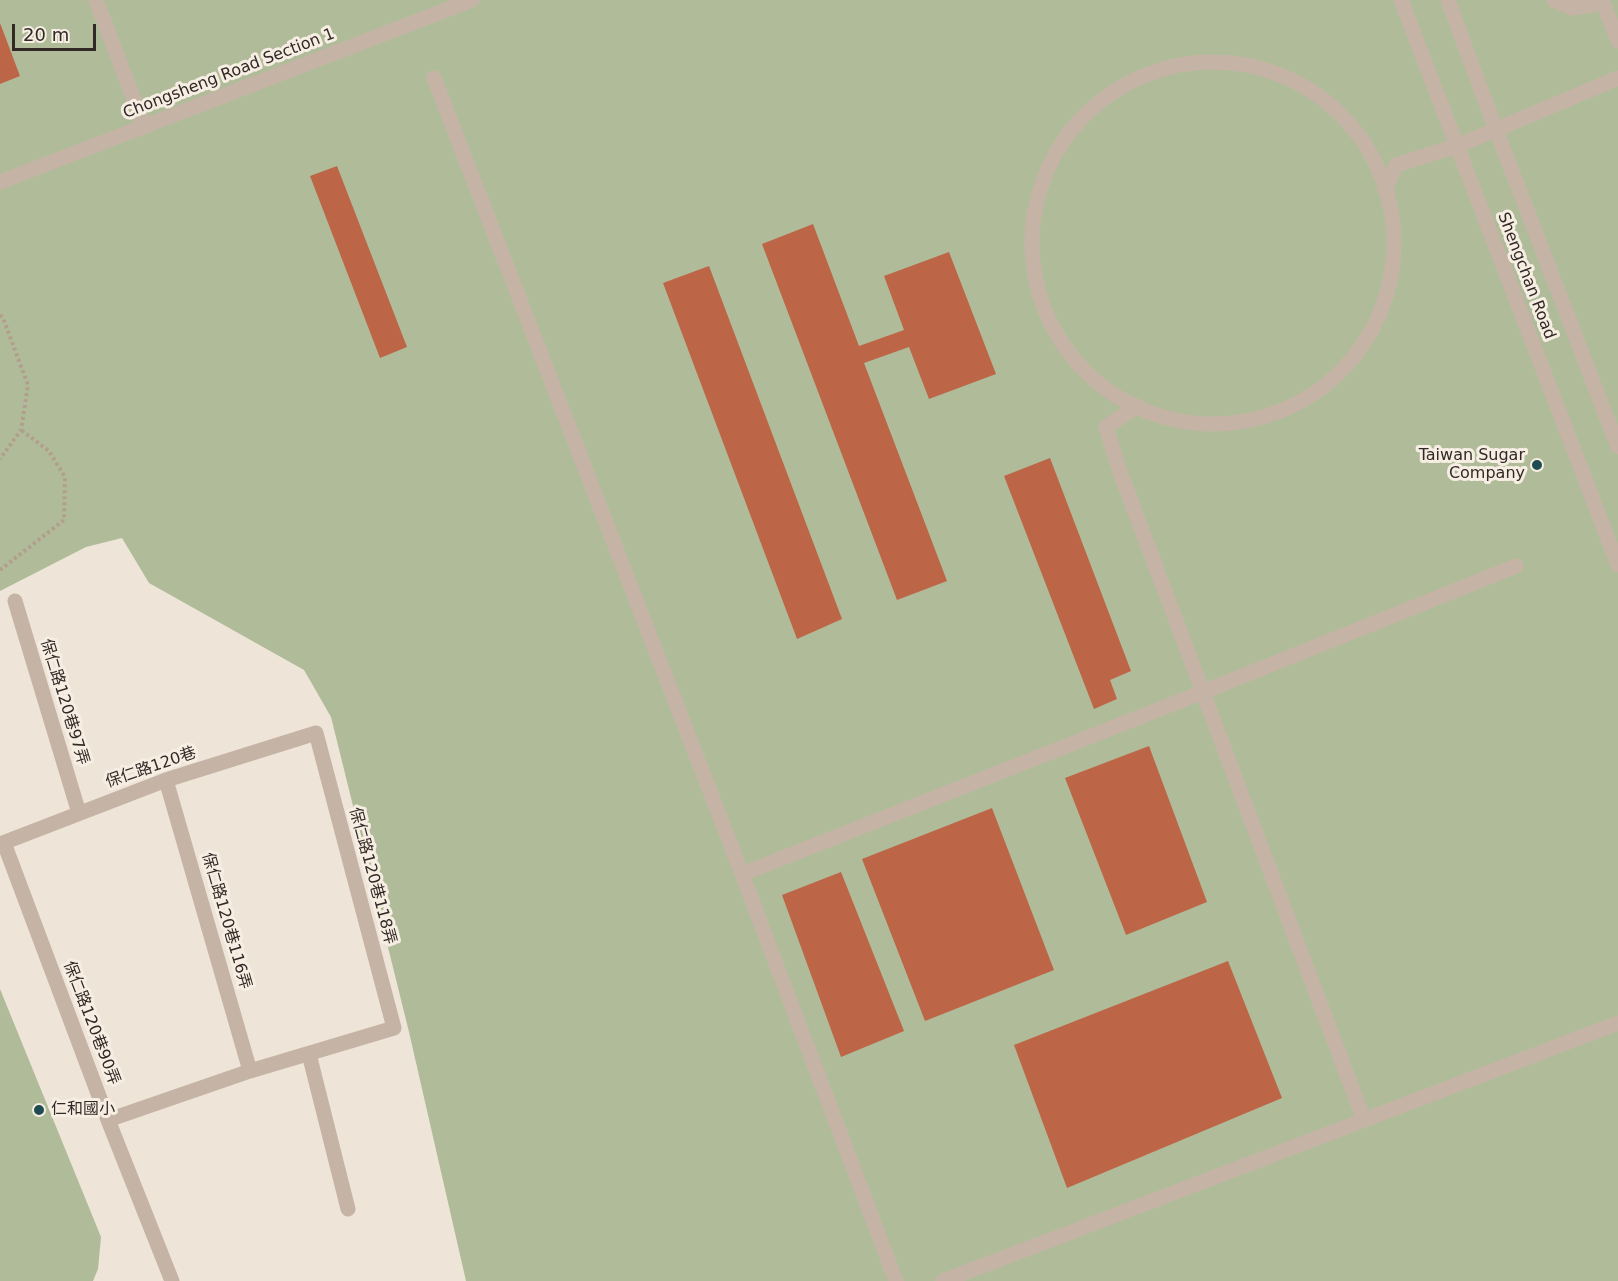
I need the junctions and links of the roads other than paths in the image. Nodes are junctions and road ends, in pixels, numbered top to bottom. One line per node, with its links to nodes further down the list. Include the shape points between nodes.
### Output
1 (96, 0): 10 (street)
2 (472, 0): 10 (street, Chongsheng Road Section 1)
3 (1401, 0): 12 (street, Shengchan Road)
4 (1448, 0): 11 (street, Shengchan Road)
5 (1554, 0): 6 (street, via 1573,8)
6 (1606, 2): 7 (street)
7 (1618, 41)
8 (434, 78): 25 (street)
9 (1618, 78): 11 (street)
10 (144, 126): 13 (street, Chongsheng Road Section 1)
11 (1496, 130): 12 (street); 16 (street, Shengchan Road)
12 (1457, 146): 14 (street, via 1396,165); 17 (street, Shengchan Road)
13 (0, 182)
14 (1385, 190): 15 (street, via 1395,231 1389,290 1365,343 1326,386 1275,415 1218,425 1160,417); 15 (street, via 1382,174 1349,121 1300,82 1242,62 1180,62 1122,83 1074,123 1043,176 1031,237 1040,299 1066,351 1108,392)
15 (1137, 406): 20 (street, via 1106,427)
16 (1618, 447)
17 (1618, 565)
18 (1516, 566): 20 (street)
19 (15, 601): 23 (street, 保仁路120巷97弄)
20 (1203, 692): 25 (street); 30 (street)
21 (316, 733): 22 (street, 保仁路120巷); 27 (street, 保仁路120巷118弄, via 394,1028)
22 (166, 780): 23 (street, 保仁路120巷); 28 (street, 保仁路120巷116弄)
23 (79, 813): 24 (street, 保仁路120巷)
24 (1, 843): 29 (street, 保仁路120巷90弄)
25 (742, 874): 33 (street)
26 (1618, 1023): 30 (street)
27 (309, 1054): 28 (street); 31 (street)
28 (250, 1071): 29 (street)
29 (108, 1120): 32 (street, 保仁路120巷90弄)
30 (1364, 1120): 34 (street)
31 (348, 1209)
32 (172, 1281)
33 (896, 1281)
34 (943, 1281)

